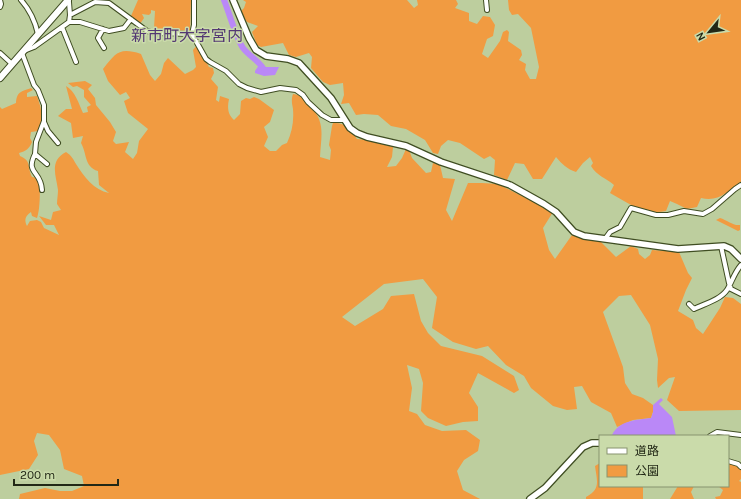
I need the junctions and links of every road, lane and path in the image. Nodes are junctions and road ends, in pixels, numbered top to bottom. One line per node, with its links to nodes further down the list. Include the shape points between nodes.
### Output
1 (0, 0): 7 (street)
2 (21, 0): 14 (street, via 36,24)
3 (67, 0): 9 (street); 14 (main road)
4 (194, 0): 15 (street)
5 (233, 0): 22 (street, via 256,50 266,56 299,63 331,98)
6 (486, 0): 8 (street)
7 (0, 7)
8 (487, 10)
9 (70, 15): 10 (street, via 95,2 109,3); 11 (street)
10 (131, 19): 13 (street, via 124,28 109,31); 15 (street, via 154,33)
11 (69, 22): 12 (street); 13 (street, via 80,22)
12 (62, 27): 17 (street); 19 (street)
13 (103, 29): 16 (street, via 98,38)
14 (38, 34): 17 (main road)
15 (192, 34): 22 (street, via 206,59 226,71 239,84 261,92 280,88 296,90 330,120)
16 (104, 48)
17 (23, 52): 20 (main road); 23 (street, via 34,85 44,104)
18 (0, 53): 20 (street)
19 (76, 62)
20 (12, 64): 21 (main road)
21 (0, 78)
22 (344, 120): 29 (street, via 350,128 362,135 406,146 440,162 510,185 556,212 574,232)
23 (44, 121): 24 (street); 25 (street, via 36,142)
24 (58, 143)
25 (35, 154): 26 (street); 28 (street, via 31,167 40,178)
26 (47, 164)
27 (741, 185): 29 (street, via 703,214 684,211 668,215 656,214 631,208 620,227)
28 (42, 190)
29 (604, 239): 30 (street, via 678,249)
30 (721, 246): 31 (street, via 731,249); 33 (street)
31 (741, 259)
32 (741, 265): 33 (street)
33 (730, 285): 34 (street, via 731,289); 35 (street, via 721,297 694,309)
34 (741, 294)
35 (689, 304)
36 (712, 435): 37 (street, via 717,432)
37 (741, 435)
38 (599, 443): 41 (street, via 584,447 545,488)
39 (730, 462): 40 (street)
40 (741, 466)
41 (530, 499)

